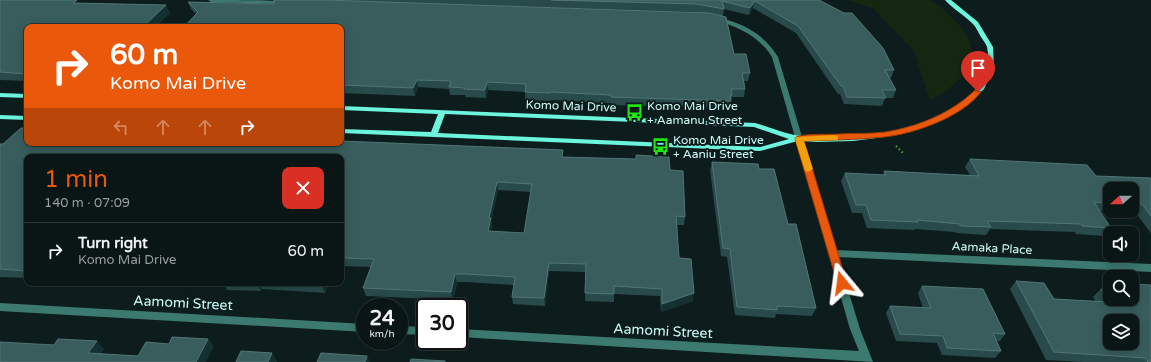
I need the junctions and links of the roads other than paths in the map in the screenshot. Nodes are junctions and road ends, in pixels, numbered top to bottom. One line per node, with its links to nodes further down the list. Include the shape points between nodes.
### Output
1 (211, 0): 3 (street)
2 (948, 0): 13 (main road, Komo Mai Drive, via 972,18 990,44 993,60 991,72 970,99 936,120 884,135)
3 (291, 3)
4 (711, 18): 13 (street, via 748,30 772,50)
5 (0, 94): 6 (main road)
6 (24, 96)
7 (344, 108): 8 (main road, Komo Mai Drive)
8 (442, 113): 12 (main road); 13 (main road, Komo Mai Drive, via 755,125)
9 (0, 117): 10 (main road)
10 (24, 118)
11 (344, 131): 12 (main road, Komo Mai Drive)
12 (434, 135): 13 (main road, Komo Mai Drive, via 760,149)
13 (799, 139): 14 (street)
14 (833, 253): 15 (street, Aamaka Place); 19 (street)
15 (1151, 268)
16 (0, 307): 17 (street, Aamomi Street)
17 (356, 327)
18 (468, 334): 19 (street, Aamomi Street)
19 (866, 359)

